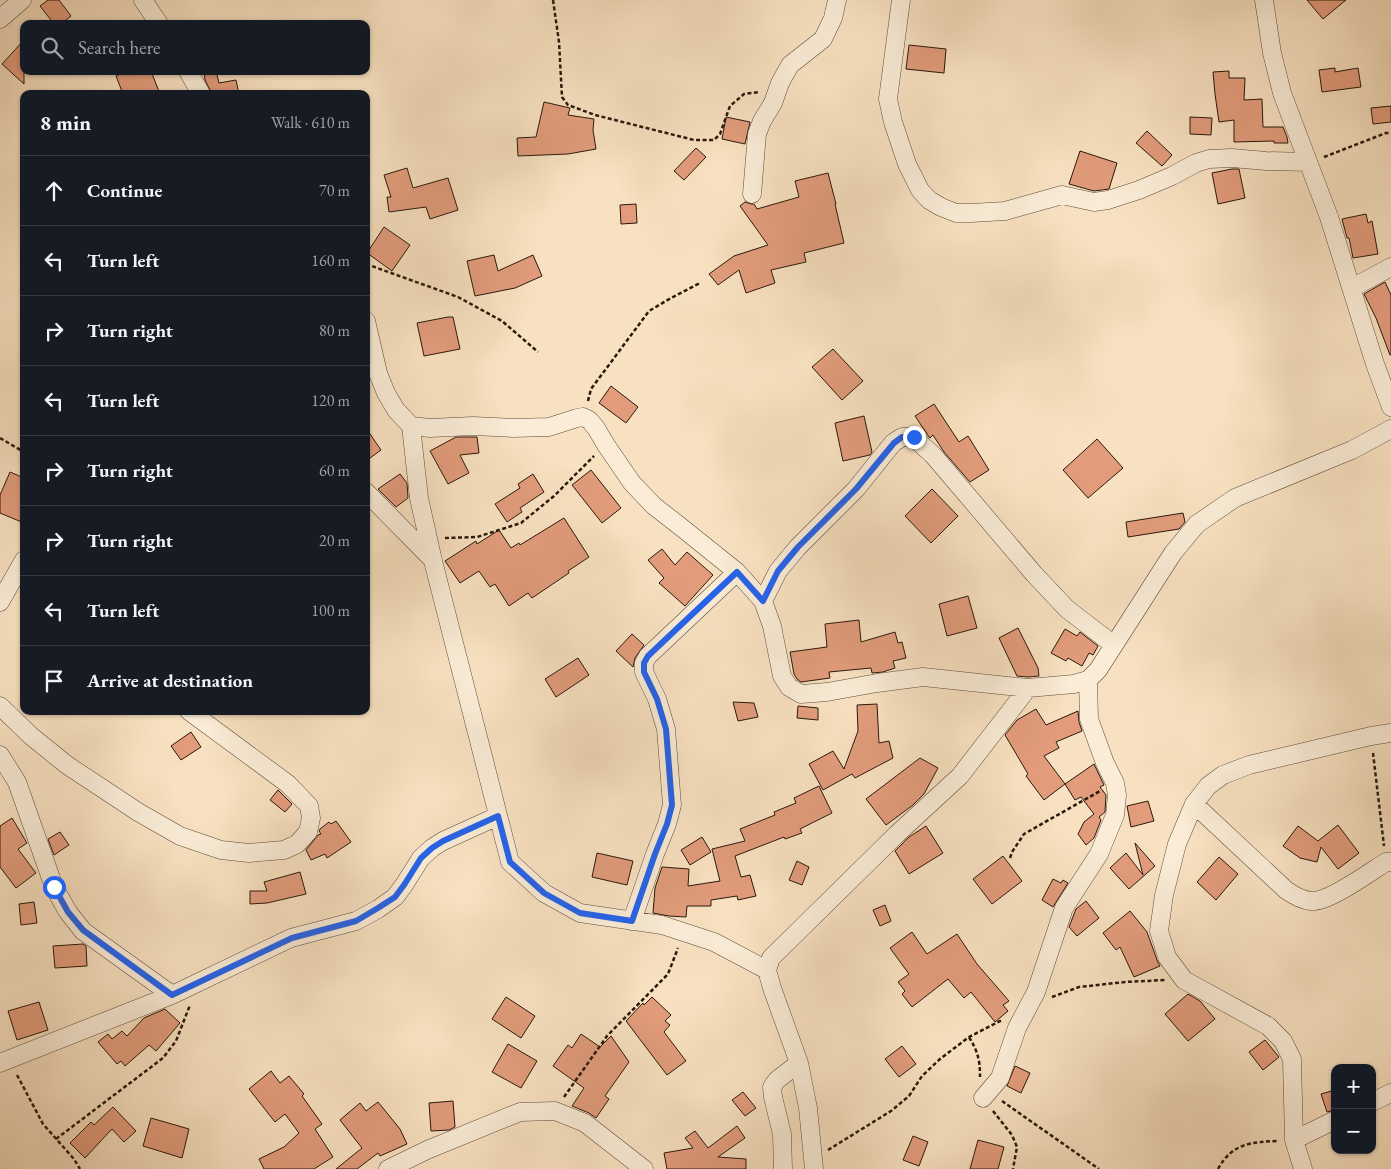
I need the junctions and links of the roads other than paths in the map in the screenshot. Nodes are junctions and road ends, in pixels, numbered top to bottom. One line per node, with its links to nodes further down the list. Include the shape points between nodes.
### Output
1 (22, 0): 6 (street)
2 (143, 0): 7 (street)
3 (837, 0): 11 (street, via 823,39 790,65 762,121 757,134)
4 (901, 0): 10 (street, via 888,99 907,164 920,190 941,207 971,213 1005,211 1062,195 1094,202 1108,200 1209,159)
5 (1264, 0): 10 (street, via 1282,93)
6 (0, 19)
7 (156, 20)
8 (190, 75): 9 (street)
9 (199, 90)
10 (1308, 162): 13 (street)
11 (752, 194)
12 (1391, 266): 13 (street)
13 (1352, 288): 15 (street)
14 (370, 339): 16 (street, via 386,393 396,410)
15 (1391, 407)
16 (412, 426): 19 (street, via 419,498); 21 (street, via 549,427 584,417 596,428 632,483 654,506)
17 (1391, 429): 24 (street, via 1352,450 1235,498 1197,524 1173,554)
18 (370, 496): 19 (street)
19 (434, 561): 32 (street)
20 (20, 567): 23 (street)
21 (737, 572): 22 (street); 34 (street, via 644,663 644,672 666,729 672,805)
22 (763, 601): 24 (street, via 778,571 798,547 856,489 894,443 902,437 914,437 1067,609); 26 (street, via 772,626 782,676 789,687 801,694 923,678)
23 (0, 602)
24 (1114, 645): 25 (street)
25 (1088, 680): 26 (street); 40 (street, via 1089,719 1115,783 1115,816 1099,854 1064,908 1036,992 1017,1028 1000,1078)
26 (1028, 688): 35 (street, via 960,776 771,958)
27 (0, 706): 28 (street, via 67,765 180,836 221,850 249,853 284,850 297,844 308,832 309,806 288,784)
28 (194, 715)
29 (1391, 733): 31 (street, via 1249,765 1223,775 1208,786)
30 (0, 755): 36 (street, via 17,782 54,887 68,912 83,930)
31 (1194, 804): 33 (street, via 1286,890 1305,900 1312,902 1330,897); 43 (street, via 1177,844 1164,895 1159,931 1166,957 1184,980 1268,1026 1284,1041 1292,1059)
32 (498, 816): 34 (street, via 510,862 544,893 580,913); 36 (street, via 432,848 421,858 395,897 356,921 292,938)
33 (1388, 862)
34 (632, 921): 35 (street, via 662,925 714,942)
35 (767, 970): 38 (street)
36 (172, 995): 37 (street)
37 (5, 1062)
38 (799, 1063): 44 (street, via 808,1108); 47 (street, via 772,1087 782,1134)
39 (1391, 1093): 41 (street)
40 (986, 1094)
41 (1376, 1100)
42 (1331, 1122): 43 (street)
43 (1294, 1140): 48 (street)
44 (813, 1164)
45 (388, 1169): 46 (street, via 520,1112 555,1111 586,1123)
46 (644, 1169)
47 (783, 1169)
48 (1303, 1169)

